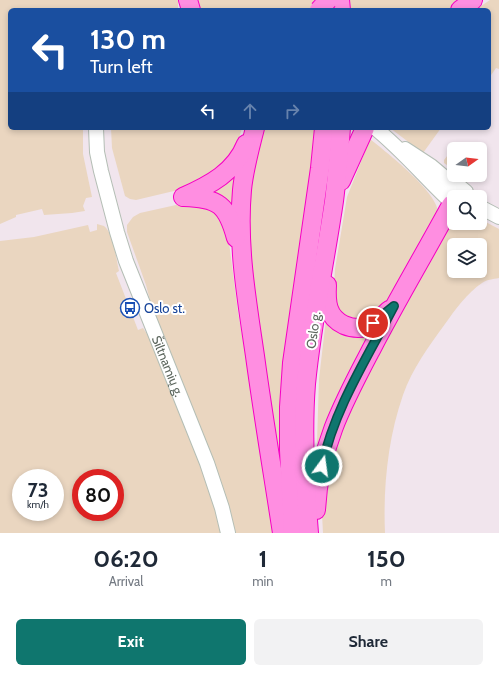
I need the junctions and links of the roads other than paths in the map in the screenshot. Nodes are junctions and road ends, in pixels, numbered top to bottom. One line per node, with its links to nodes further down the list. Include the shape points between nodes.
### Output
1 (328, 0): 3 (highway, bridge)
2 (473, 0): 4 (highway)
3 (321, 8)
4 (463, 8)
5 (96, 130): 20 (street, Šiltnamių g., via 98,152 126,261 207,463)
6 (253, 130): 18 (highway, via 245,148 230,169 211,184 183,197 208,199 224,209 231,220)
7 (254, 130): 18 (highway, via 242,189)
8 (324, 130): 22 (highway, Oslo g., via 292,363 289,450)
9 (341, 130): 13 (highway, Oslo g.)
10 (364, 130): 13 (highway)
11 (377, 130): 12 (street)
12 (447, 194)
13 (334, 198): 17 (highway, Oslo g.)
14 (447, 208): 19 (highway)
15 (487, 210): 16 (street)
16 (499, 217)
17 (327, 244): 19 (highway, via 326,296 331,315 338,322 347,327 366,327); 23 (highway, Oslo g., via 306,386 305,484)
18 (242, 259): 21 (highway)
19 (394, 306): 24 (highway, via 334,425 324,454 317,491)
20 (228, 533)
21 (282, 533)
22 (293, 533)
23 (309, 533)
24 (315, 533)

